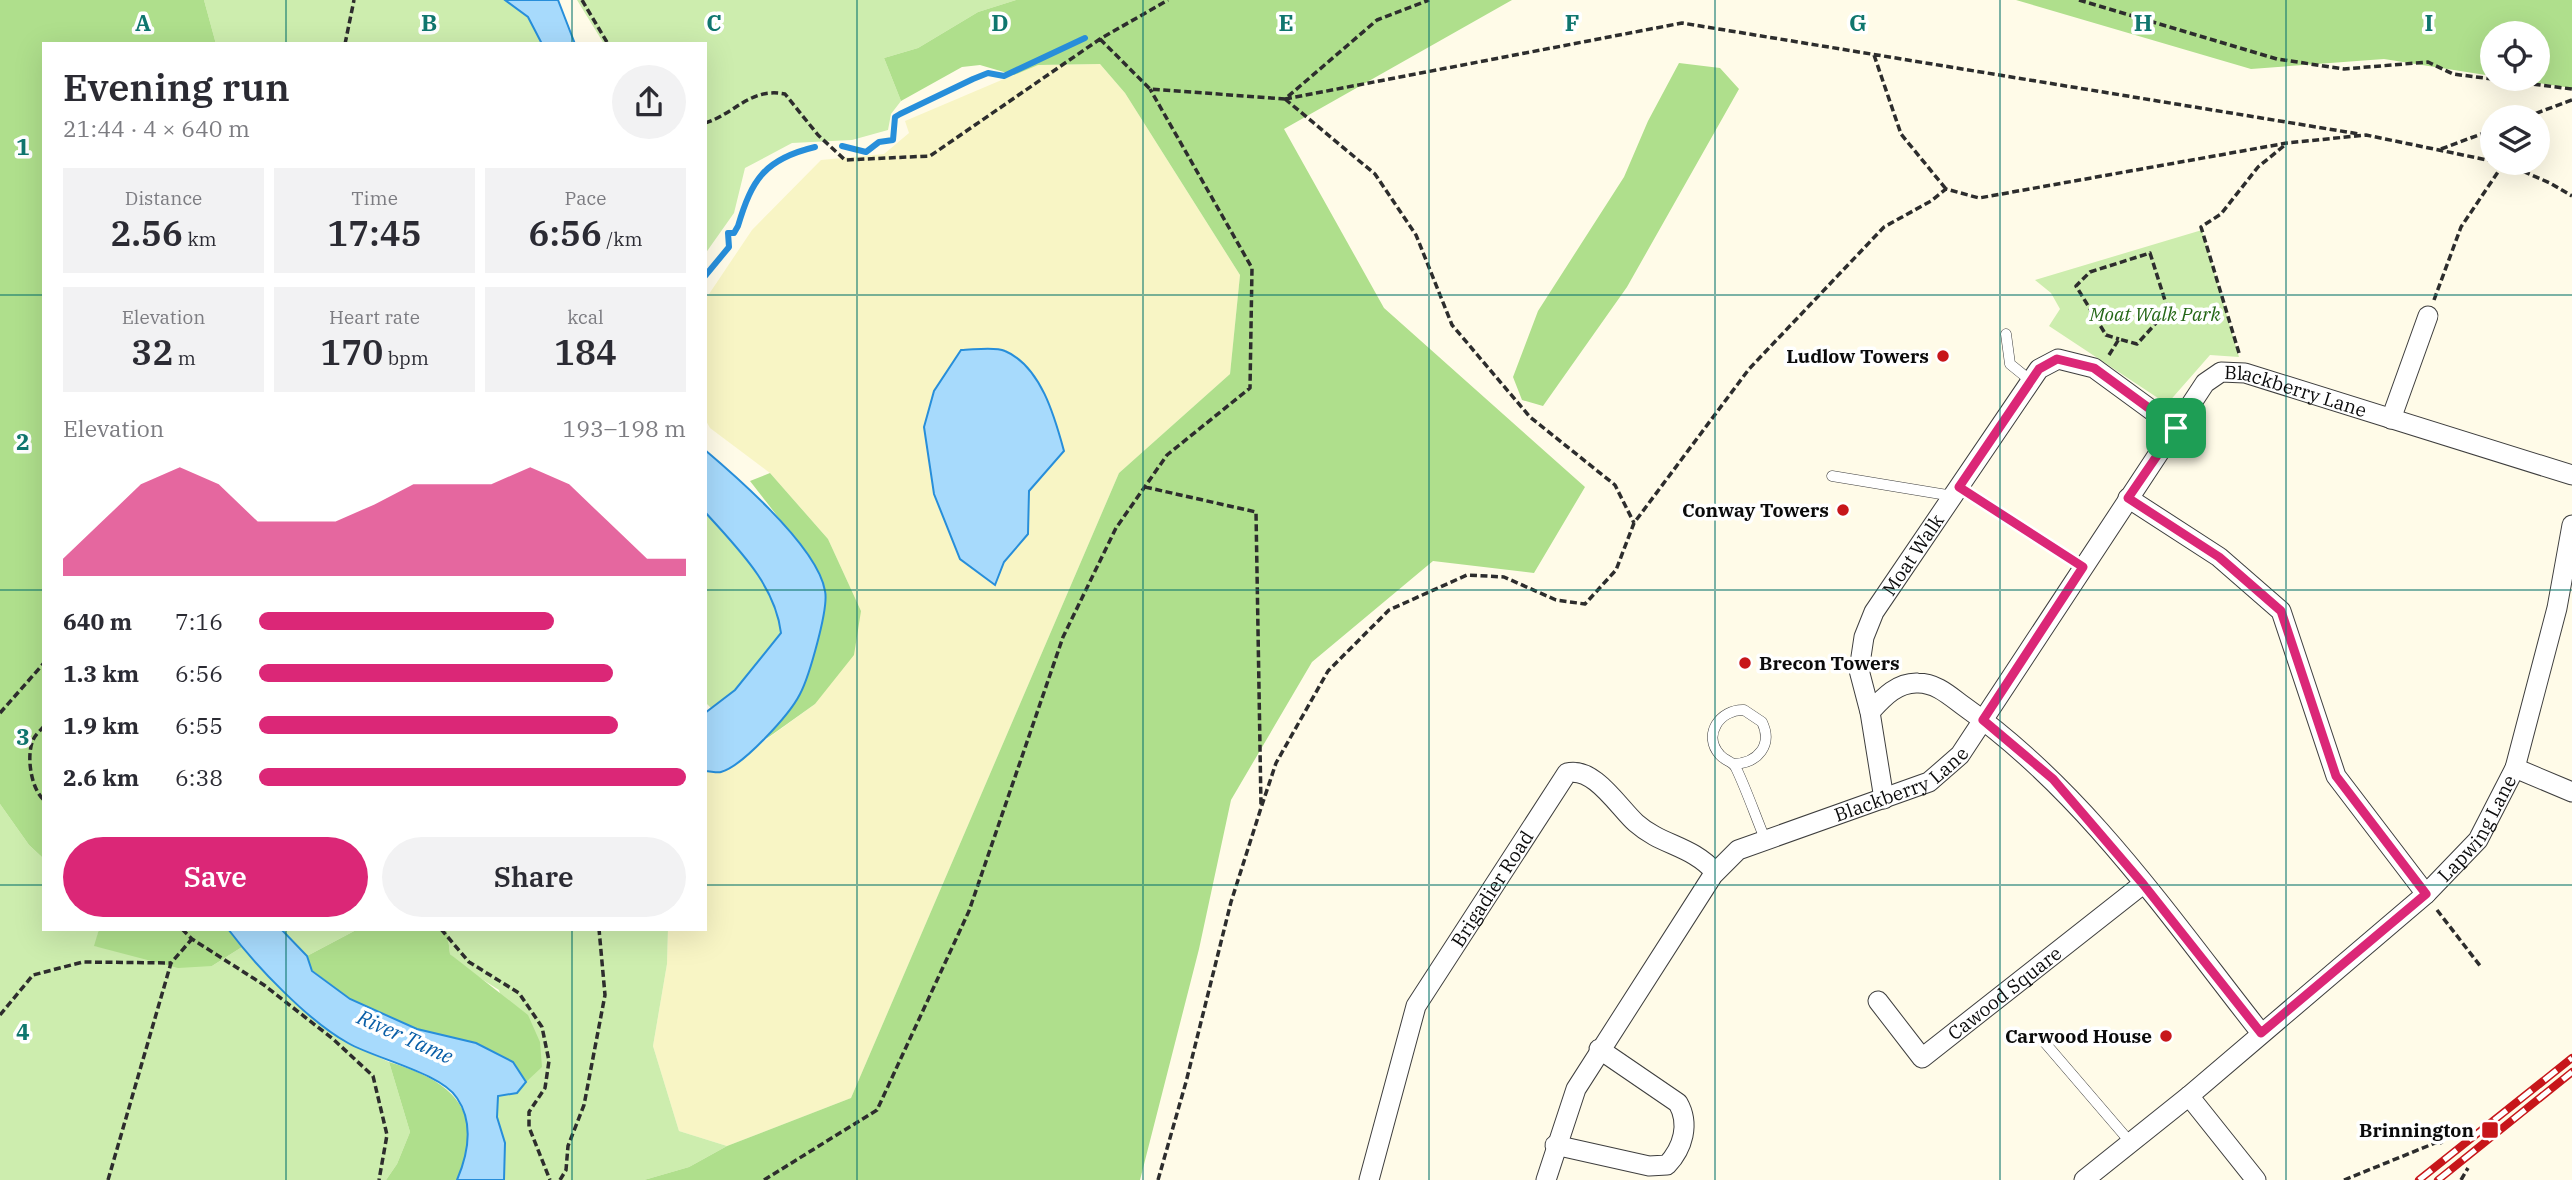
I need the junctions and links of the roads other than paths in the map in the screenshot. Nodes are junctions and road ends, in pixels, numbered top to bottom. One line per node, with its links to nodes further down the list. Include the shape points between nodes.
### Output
1 (2428, 316): 4 (street)
2 (2006, 334): 3 (lane, via 2010,363)
3 (2031, 381): 5 (street, Moat Walk, via 2039,369 2057,359 2075,361 2099,371); 8 (street, Moat Walk)
4 (2390, 419): 5 (street, Blackberry Lane, via 2245,373 2221,372 2205,383); 7 (street, Blackberry Lane)
5 (2176, 428): 9 (street, Blackberry Lane)
6 (1832, 475): 8 (lane)
7 (2572, 475)
8 (1956, 492): 12 (street, Moat Walk, via 1874,612 1864,637 1859,670)
9 (2128, 498): 13 (street, Blackberry Lane); 21 (street, via 2219,557 2281,611 2336,776)
10 (2572, 525): 11 (street, Lapwing Lane)
11 (2565, 609): 15 (street, Lapwing Lane)
12 (1870, 712): 13 (street, via 1887,694 1918,683 1936,686); 17 (street, Moat Walk)
13 (1983, 720): 17 (street, Blackberry Lane, via 1959,755 1929,782); 20 (street, via 2053,779)
14 (1734, 764): 14 (lane, via 1718,754 1713,732 1721,717 1744,710 1762,722 1766,739 1758,757); 18 (lane)
15 (2515, 768): 16 (street); 21 (street, Lapwing Lane, via 2477,840)
16 (2572, 792)
17 (1884, 799): 18 (street, Blackberry Lane)
18 (1765, 839): 19 (street, Blackberry Lane, via 1738,850)
19 (1715, 872): 25 (street, Blackberry Lane); 29 (street, Brigadier Road, via 1693,852 1672,846 1637,824 1595,782 1583,774 1567,773 1416,1006)
20 (2143, 884): 22 (street, Cawood Square, via 1922,1058); 23 (street)
21 (2426, 894): 23 (street, Lapwing Lane)
22 (1878, 1002)
23 (2261, 1033): 26 (street, Lapwing Lane)
24 (2040, 1037): 27 (lane)
25 (1599, 1049): 28 (street, Blackberry Lane, via 1576,1089); 28 (street, via 1678,1103 1685,1115 1685,1131 1676,1156 1667,1165 1649,1166)
26 (2189, 1096): 27 (street, Lapwing Lane); 32 (street)
27 (2131, 1143): 31 (street, Lapwing Lane)
28 (1555, 1145): 30 (street, Blackberry Lane)
29 (1369, 1180)
30 (1546, 1180)
31 (2084, 1180)
32 (2256, 1180)

